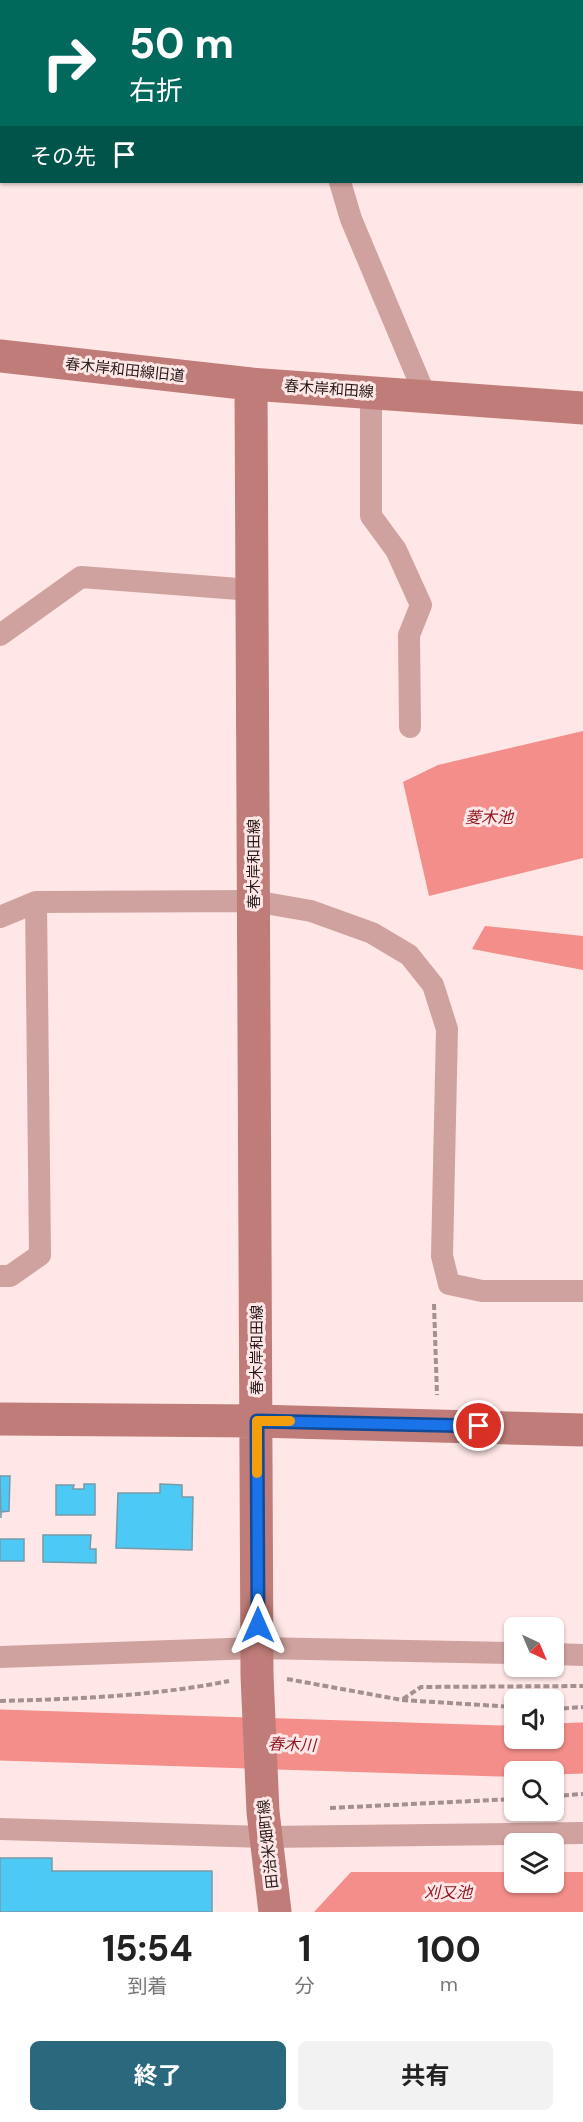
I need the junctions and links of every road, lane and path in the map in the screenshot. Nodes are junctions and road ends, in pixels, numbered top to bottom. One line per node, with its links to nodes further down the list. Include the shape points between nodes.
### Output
1 (340, 183): 5 (street, via 351,219)
2 (0, 356): 3 (main road, 春木岸和田線旧道)
3 (251, 384): 4 (main road, 春木岸和田線); 7 (main road, 春木岸和田線)
4 (371, 392): 5 (main road, 春木岸和田線); 9 (street, via 371,516 396,550 421,605 409,635)
5 (425, 395): 6 (main road, 春木岸和田線)
6 (583, 408)
7 (252, 590): 8 (street, via 81,577); 10 (main road, 春木岸和田線)
8 (0, 635)
9 (410, 727)
10 (254, 901): 11 (street); 14 (street, via 311,911 372,933 409,955 434,985 447,1029 442,1257); 17 (main road, 春木岸和田線)
11 (36, 902): 12 (street); 13 (street, via 39,1255 10,1276)
12 (0, 917)
13 (0, 1276)
14 (449, 1284): 15 (street, via 482,1291); 18 (path, via 434,1304)
15 (583, 1291)
16 (0, 1419): 17 (main road)
17 (257, 1421): 18 (main road); 20 (main road)
18 (438, 1425): 19 (main road)
19 (583, 1430)
20 (258, 1648): 21 (street); 24 (street); 35 (main road, 田治米畑町線)
21 (504, 1653)
22 (564, 1654): 23 (street)
23 (583, 1655)
24 (0, 1657)
25 (583, 1686): 26 (path, via 421,1688)
26 (402, 1700)
27 (583, 1707): 28 (path)
28 (564, 1708)
29 (583, 1794): 30 (path)
30 (564, 1795)
31 (504, 1800): 32 (path)
32 (320, 1809)
33 (0, 1829): 35 (street)
34 (583, 1833): 35 (street)
35 (266, 1837): 36 (main road, 田治米畑町線)
36 (275, 1912)

